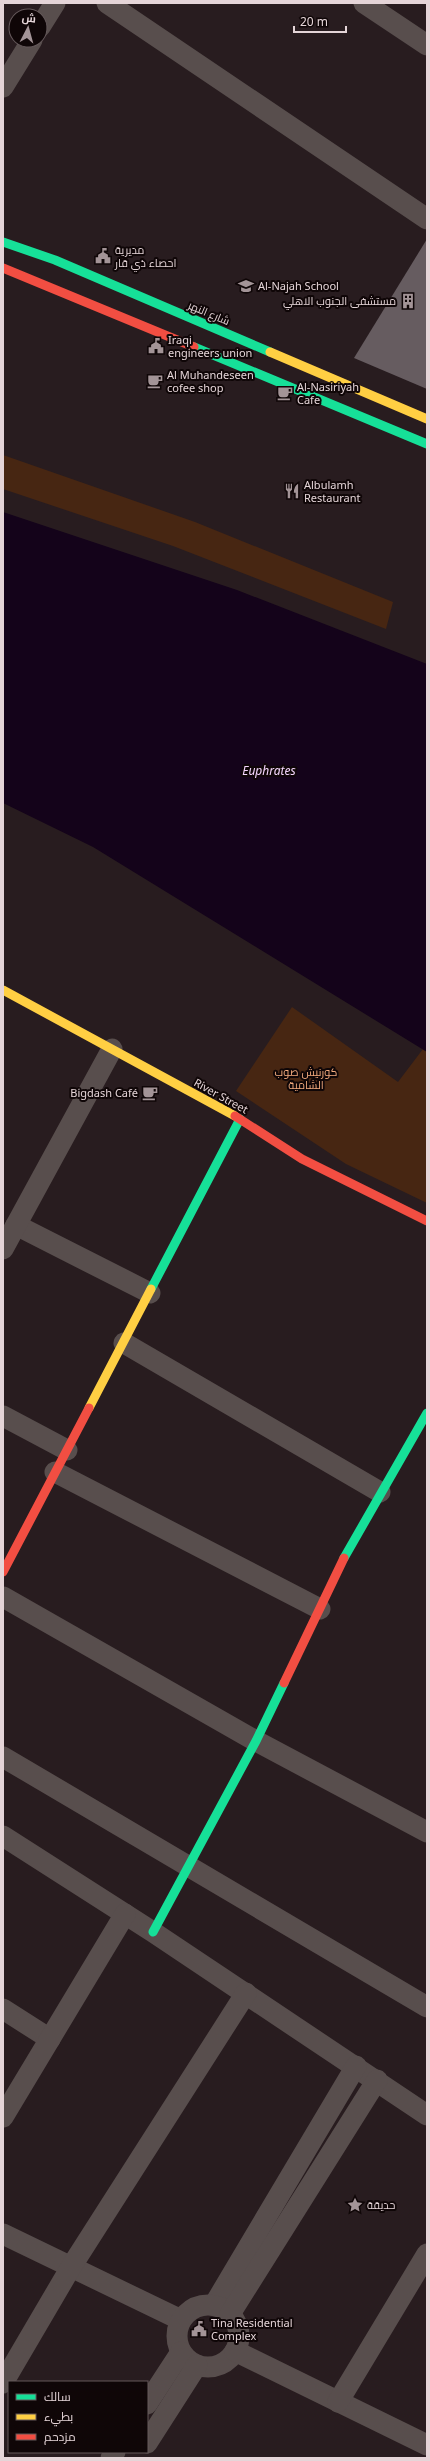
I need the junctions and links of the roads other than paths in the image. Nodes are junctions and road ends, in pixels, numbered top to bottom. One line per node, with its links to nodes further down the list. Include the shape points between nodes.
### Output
1 (55, 3): 4 (street)
2 (107, 3): 8 (street)
3 (364, 3): 5 (street)
4 (48, 14)
5 (427, 45)
6 (27, 48): 7 (street)
7 (3, 87)
8 (427, 219)
9 (3, 242): 11 (main road, شارع النهر, via 55,260)
10 (3, 268): 12 (main road)
11 (168, 308): 12 (main road); 13 (main road, شارع النهر)
12 (161, 325): 14 (main road)
13 (427, 419)
14 (427, 444)
15 (3, 990): 16 (main road, River Street)
16 (112, 1049): 17 (main road, River Street); 19 (street)
17 (240, 1119): 18 (main road, River Street, via 329,1173); 21 (main road)
18 (427, 1221)
19 (16, 1225): 20 (street); 21 (street)
20 (3, 1249)
21 (150, 1293): 22 (main road)
22 (124, 1343): 25 (main road); 27 (street)
23 (427, 1413): 27 (main road)
24 (3, 1416): 25 (street)
25 (67, 1450): 26 (main road)
26 (55, 1472): 28 (main road); 30 (street)
27 (380, 1492): 30 (main road)
28 (3, 1572)
29 (3, 1597): 31 (street)
30 (320, 1609): 31 (main road)
31 (256, 1741): 33 (street); 35 (main road)
32 (3, 1757): 35 (street)
33 (427, 1832)
34 (3, 1836): 36 (street)
35 (188, 1867): 37 (main road); 39 (street)
36 (125, 1914): 37 (street); 41 (street)
37 (154, 1932): 38 (street)
38 (246, 1993): 42 (street); 49 (street)
39 (427, 2007)
40 (3, 2009): 41 (street)
41 (50, 2039): 44 (street)
42 (356, 2066): 43 (street); 50 (street)
43 (377, 2080): 45 (street); 50 (street)
44 (9, 2093): 46 (street)
45 (427, 2114)
46 (3, 2117)
47 (3, 2234): 49 (street)
48 (427, 2254): 56 (street)
49 (71, 2267): 51 (street); 55 (street)
50 (222, 2309): 51 (street, via 195,2307); 53 (street, via 239,2332)
51 (181, 2320): 52 (street, via 177,2336)
52 (182, 2352): 54 (street); 57 (street)
53 (235, 2352): 54 (street, via 218,2365); 56 (street)
54 (198, 2365): 58 (street)
55 (3, 2383)
56 (338, 2402): 59 (street)
57 (148, 2403)
58 (148, 2442)
59 (427, 2445)

